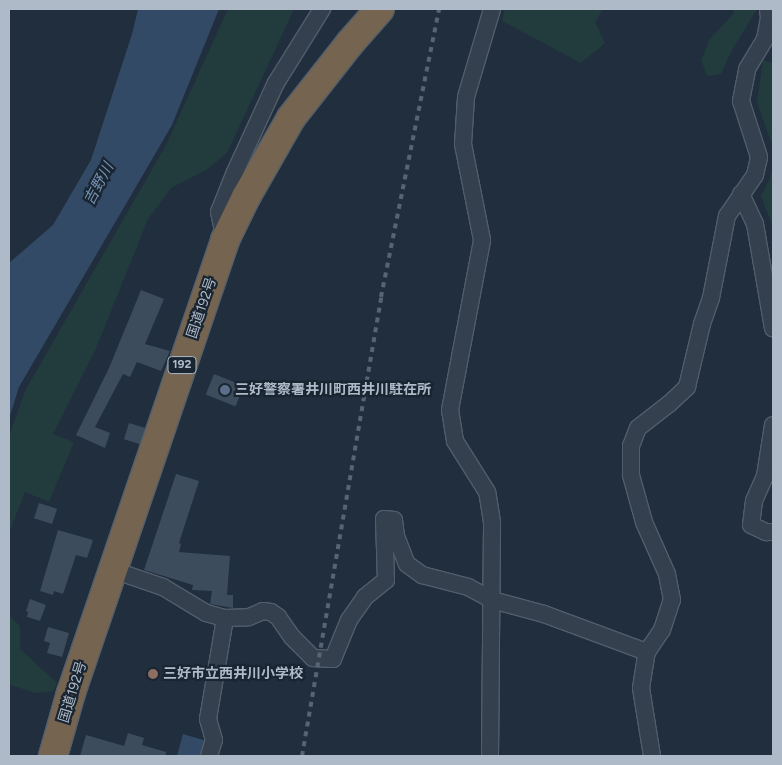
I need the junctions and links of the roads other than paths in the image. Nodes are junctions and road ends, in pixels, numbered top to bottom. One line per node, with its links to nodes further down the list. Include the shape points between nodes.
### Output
1 (322, 9): 6 (street, via 276,83 235,172 219,212)
2 (380, 9): 6 (highway, 国道192号 / 192, via 291,118)
3 (492, 9): 11 (street, via 466,97 463,144 482,240 450,410 455,441 487,492 492,522)
4 (768, 9): 5 (street, via 765,38 747,69 741,101 759,157 755,175)
5 (741, 194): 7 (street, via 755,224); 13 (street, via 727,216 687,387 638,428 631,446 631,476 644,522 667,574 672,600 662,630)
6 (225, 240): 10 (highway, 国道192号 / 192)
7 (773, 328)
8 (773, 425): 9 (street, via 751,525)
9 (770, 532)
10 (113, 570): 12 (street, via 162,587 206,613); 14 (highway, 国道192号 / 192)
11 (492, 600): 12 (street, via 468,587 413,570 407,564 396,536 394,520 384,519 386,580 365,597 348,620 333,659 313,658 271,612); 13 (street, via 544,614); 16 (street)
12 (226, 618): 15 (street, via 208,719 214,740)
13 (647, 652): 17 (street, via 641,688)
14 (53, 756)
15 (209, 756)
16 (490, 756)
17 (652, 756)

